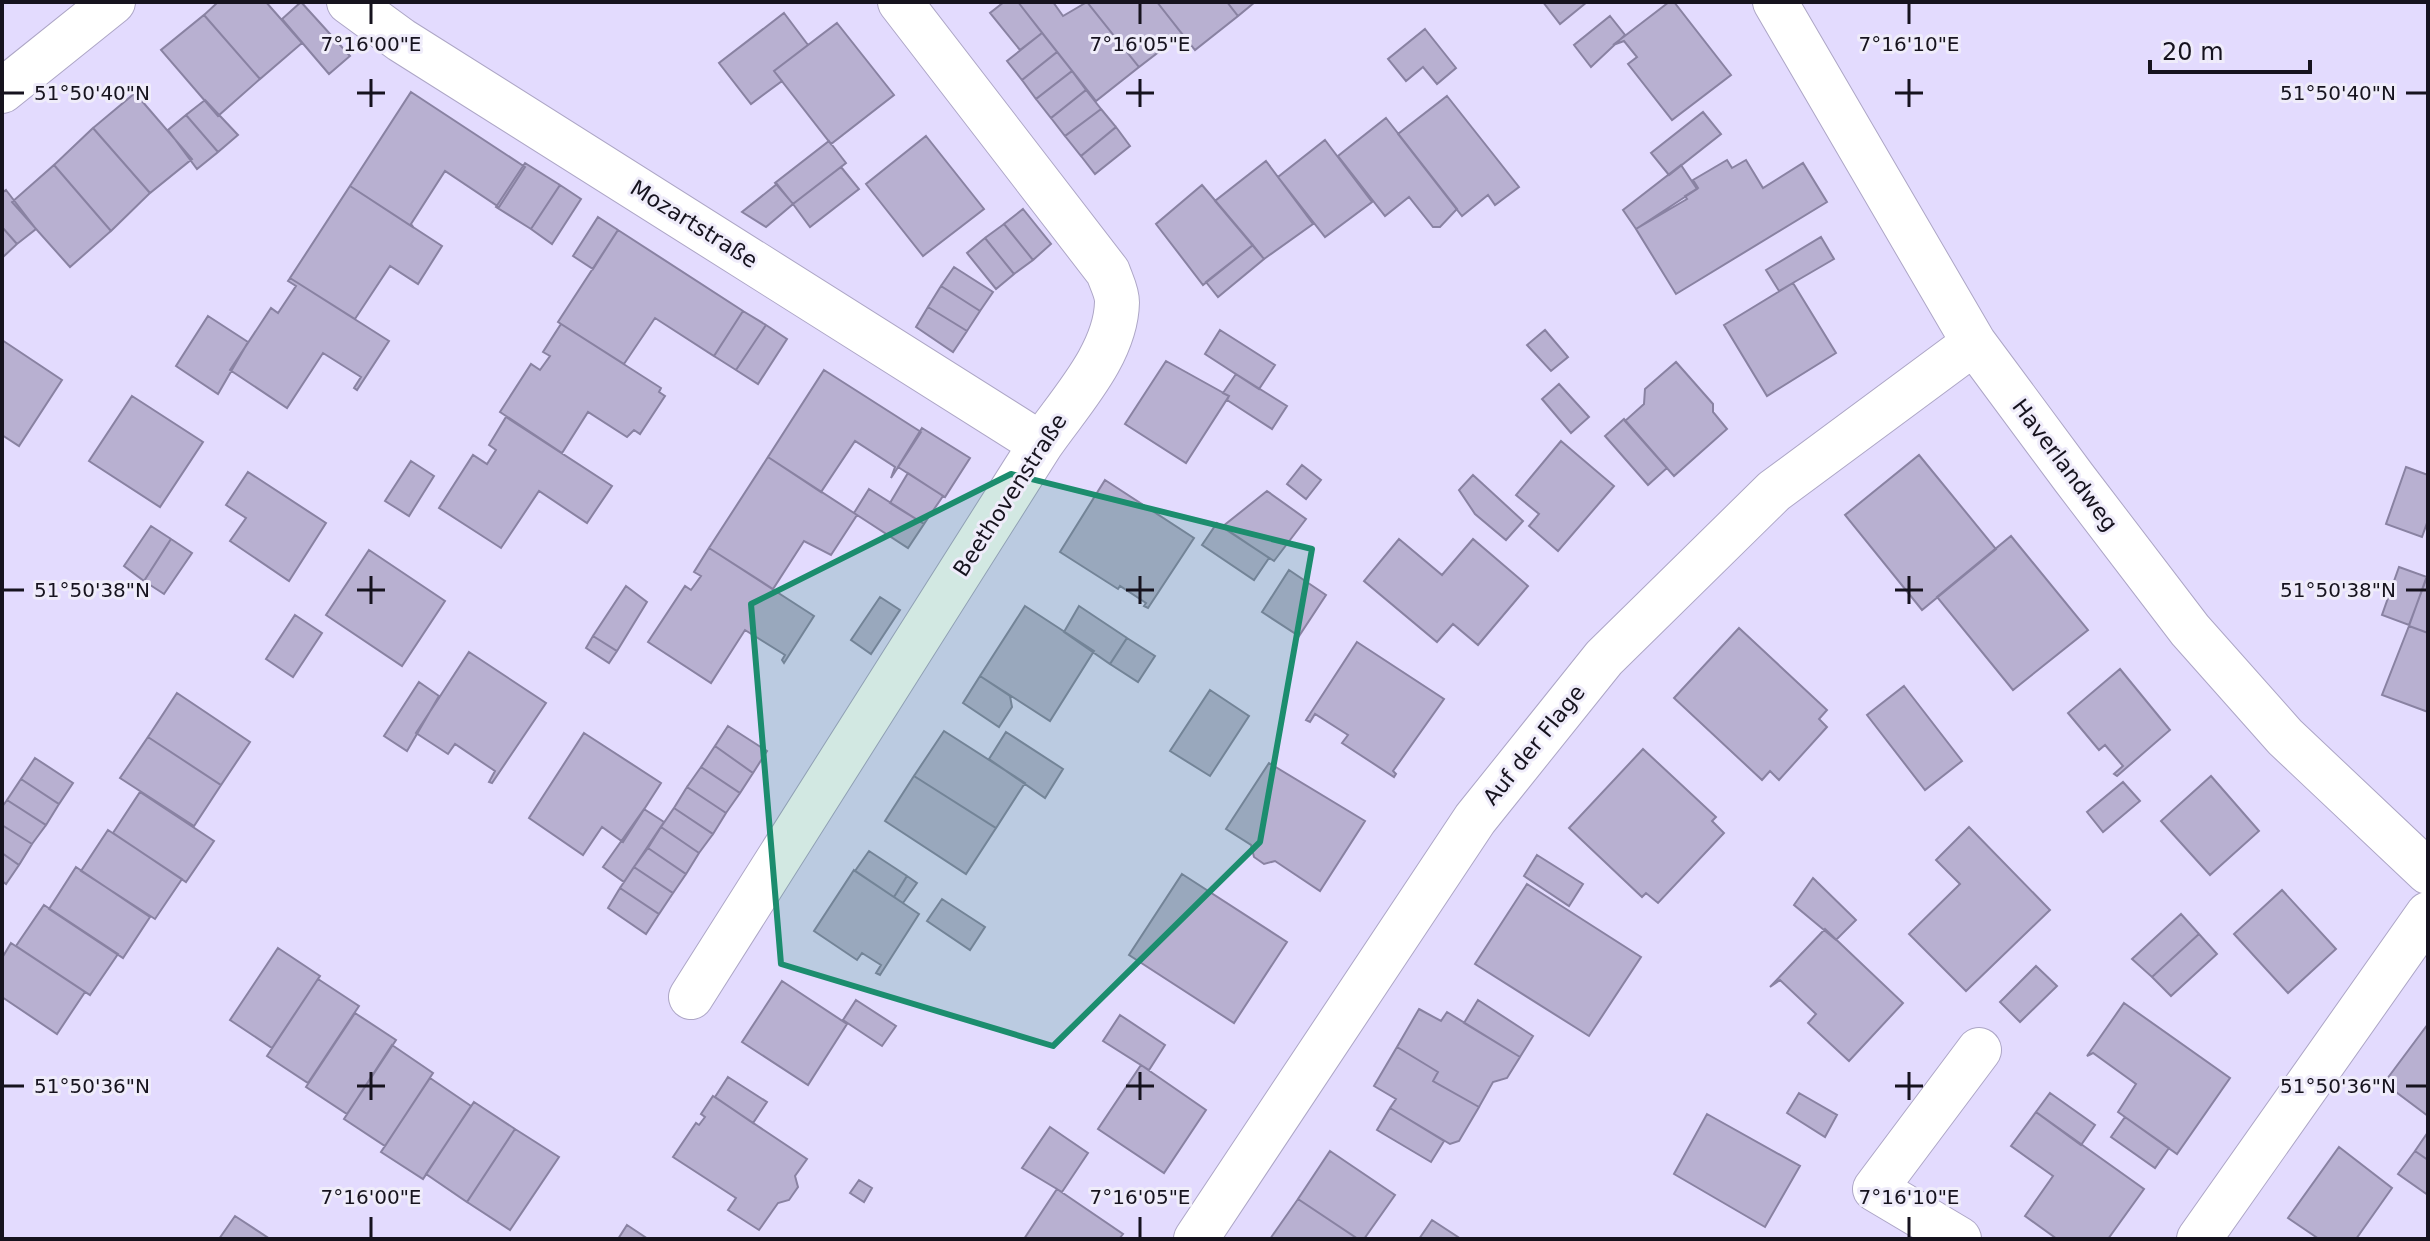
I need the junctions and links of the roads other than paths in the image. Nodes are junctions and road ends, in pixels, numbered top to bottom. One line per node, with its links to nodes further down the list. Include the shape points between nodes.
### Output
1 (113, 2): 5 (street)
2 (349, 2): 7 (street, Mozartstraße, via 401,40)
3 (900, 2): 7 (street, Beethovenstraße, via 1108,272 1118,298 1114,330)
4 (1775, 2): 6 (street, Haverlandweg)
5 (2, 91)
6 (1974, 343): 8 (street, Haverlandweg, via 2190,630 2285,737); 12 (street, Auf der Flage, via 1774,491 1604,658 1475,819)
7 (1041, 444): 10 (street, Beethovenstraße)
8 (2428, 872)
9 (2428, 914): 14 (street)
10 (691, 997)
11 (1979, 1050): 13 (street, via 1875,1189)
12 (1196, 1239)
13 (1959, 1239)
14 (2199, 1239)

